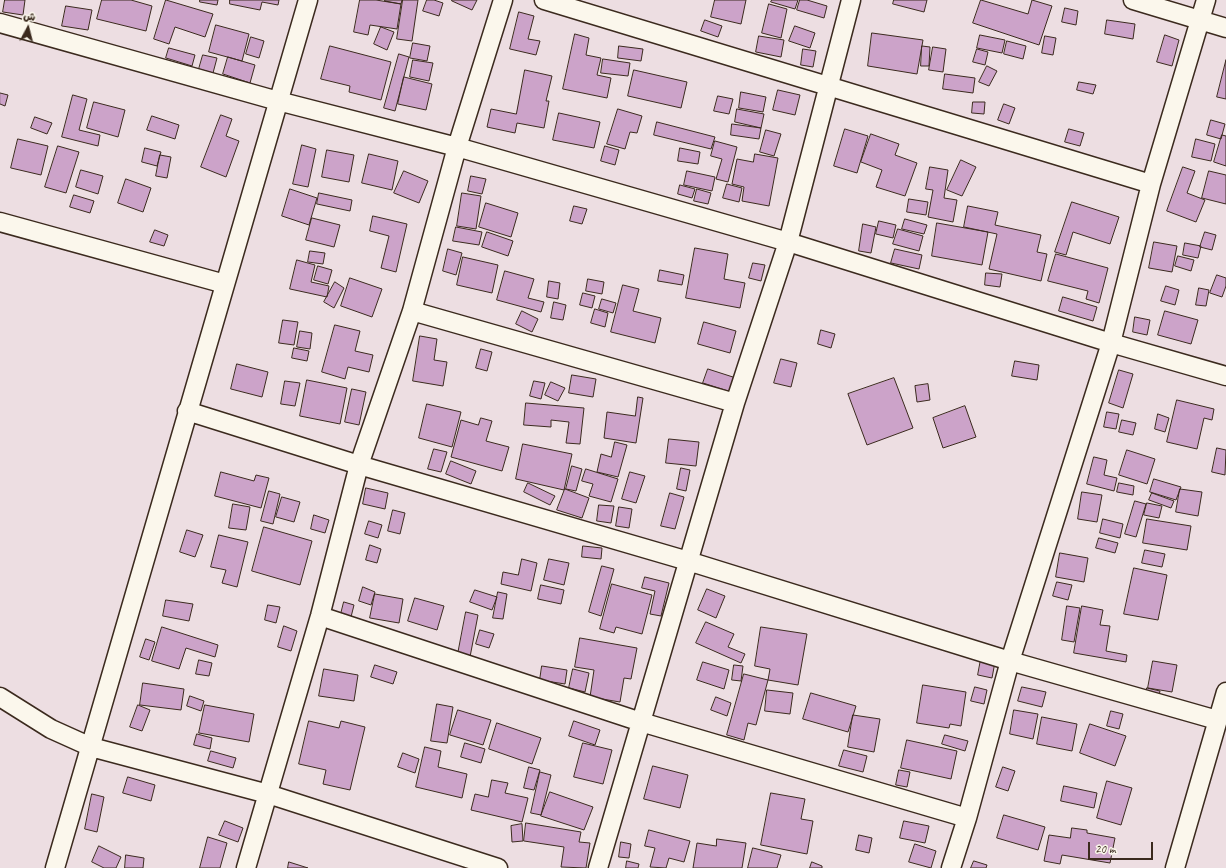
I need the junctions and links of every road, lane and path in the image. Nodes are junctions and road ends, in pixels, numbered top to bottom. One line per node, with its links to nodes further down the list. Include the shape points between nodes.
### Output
1 (308, 0): 11 (street)
2 (503, 0): 12 (street)
3 (544, 0): 10 (street)
4 (851, 0): 10 (street)
5 (1133, 0): 7 (street)
6 (1206, 0): 7 (street)
7 (1200, 20): 9 (street); 13 (street)
8 (0, 22): 11 (street)
9 (1226, 28)
10 (829, 87): 13 (street); 15 (street)
11 (278, 101): 12 (street); 16 (street)
12 (457, 147): 15 (street); 17 (street)
13 (1151, 184): 18 (street)
14 (0, 222): 16 (street)
15 (788, 242): 18 (street); 20 (street)
16 (225, 284): 21 (street)
17 (412, 311): 20 (street); 22 (street)
18 (1110, 343): 19 (street); 25 (street)
19 (1226, 376)
20 (735, 403): 23 (street)
21 (187, 411): 22 (street); 30 (street)
22 (359, 465): 23 (street); 24 (street)
23 (688, 561): 25 (street); 29 (street)
24 (320, 616): 29 (street); 31 (street)
25 (1010, 662): 28 (street); 32 (street)
26 (0, 697): 30 (street, via 52,729)
27 (1225, 699): 28 (street)
28 (1217, 720): 38 (street)
29 (640, 722): 32 (street); 36 (street)
30 (91, 747): 31 (street); 33 (street)
31 (268, 794): 34 (street); 35 (street)
32 (967, 818): 37 (street)
33 (55, 868)
34 (246, 868)
35 (498, 868)
36 (598, 868)
37 (951, 868)
38 (1175, 868)

